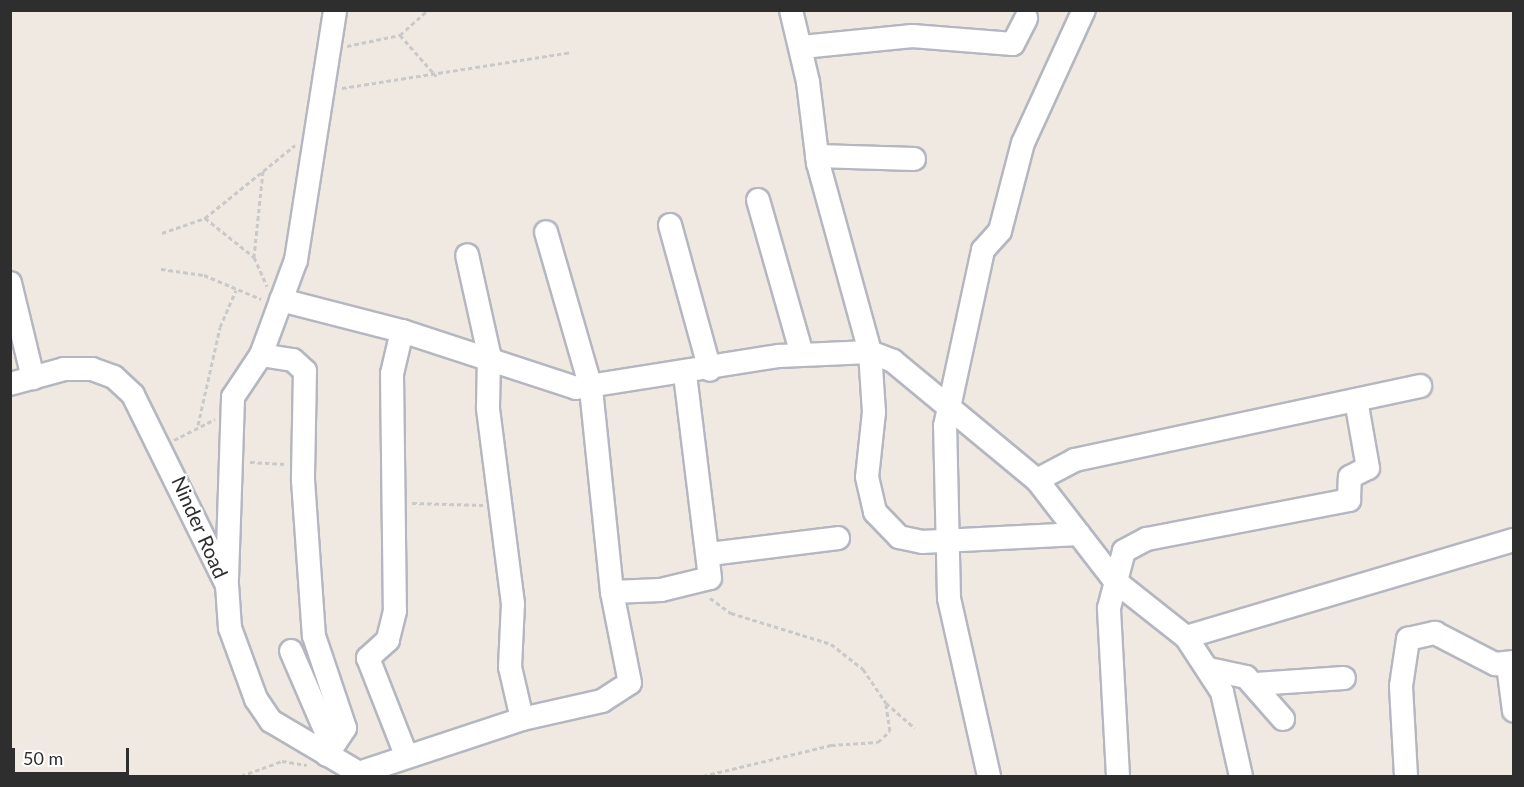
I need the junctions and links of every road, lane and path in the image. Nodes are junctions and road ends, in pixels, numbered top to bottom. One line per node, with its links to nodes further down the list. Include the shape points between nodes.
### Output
1 (335, 10): 8 (street)
2 (428, 10): 6 (path)
3 (791, 10): 7 (street)
4 (1084, 10): 39 (street, via 1023,143 1000,231 983,250)
5 (1026, 18): 7 (street, via 1013,44 912,36)
6 (400, 35): 8 (path); 10 (path)
7 (802, 47): 13 (street)
8 (332, 50): 11 (street)
9 (571, 52): 10 (path)
10 (436, 77): 11 (path)
11 (325, 90): 12 (street)
12 (319, 124): 15 (path); 26 (street, via 296,260)
13 (817, 156): 14 (street); 28 (street)
14 (914, 159)
15 (263, 171): 17 (path); 22 (path)
16 (758, 200): 29 (street)
17 (205, 218): 20 (path); 22 (path)
18 (670, 225): 32 (street)
19 (546, 232): 37 (street)
20 (162, 233)
21 (467, 255): 31 (street)
22 (254, 257): 26 (path, via 266,286)
23 (161, 269): 25 (path, via 204,274)
24 (10, 283): 34 (street, via 29,344)
25 (236, 290): 26 (path, via 251,299); 41 (path, via 220,327)
26 (281, 300): 27 (street); 30 (street)
27 (402, 331): 31 (street); 46 (street, via 392,374)
28 (870, 352): 29 (street); 39 (street, via 893,361); 51 (street, via 874,412 868,495 875,512 899,537)
29 (802, 354): 32 (street)
30 (261, 355): 40 (street, via 233,397); 44 (street, via 293,360 305,371)
31 (488, 362): 37 (street); 47 (street)
32 (710, 370): 33 (street)
33 (685, 375): 37 (street); 52 (street)
34 (33, 378): 35 (street, Ninder Road); 42 (street, Ninder Road, via 64,369 92,369 114,377 133,395)
35 (10, 384)
36 (1420, 386): 38 (street)
37 (591, 388): 56 (street)
38 (1356, 400): 45 (street, via 1075,460); 53 (street, via 1368,468 1350,477 1349,500 1147,539 1124,551)
39 (949, 404): 45 (street); 51 (street)
40 (231, 415): 41 (path); 43 (street)
41 (198, 425): 42 (path, via 180,438)
42 (158, 441): 55 (street, Ninder Road)
43 (228, 461): 44 (path); 55 (street)
44 (302, 464): 69 (street, via 316,651 345,728)
45 (1037, 480): 48 (street)
46 (395, 503): 47 (path); 68 (street, via 395,611 388,640 368,657)
47 (497, 506): 65 (street, via 513,604 510,667)
48 (1079, 534): 51 (street); 53 (street)
49 (838, 538): 52 (street)
50 (1514, 540): 57 (street)
51 (944, 541): 73 (street, via 956,642)
52 (710, 554): 54 (street, via 710,578)
53 (1115, 582): 57 (street); 74 (street, via 1109,608)
54 (702, 583): 56 (street); 63 (path, via 711,599 731,613 831,644 863,669)
55 (227, 585): 69 (street, Ninder Road, via 230,628 256,699 271,721)
56 (612, 592): 65 (street, via 630,683 602,701)
57 (1186, 637): 60 (street)
58 (291, 651): 69 (street, via 326,732)
59 (1511, 664): 64 (street); 76 (street, via 1435,633 1408,639 1401,686)
60 (1209, 669): 62 (street); 75 (street, via 1233,725)
61 (1344, 678): 62 (street)
62 (1256, 684): 66 (street)
63 (886, 703): 67 (path); 72 (path, via 890,731 878,742 831,746)
64 (1514, 711)
65 (522, 719): 68 (street)
66 (1283, 719)
67 (915, 728)
68 (406, 755): 70 (street)
69 (321, 761): 70 (street, Ninder Road); 71 (path, via 282,761)
70 (362, 775)
71 (241, 777)
72 (703, 777)
73 (989, 777)
74 (1118, 777)
75 (1241, 777)
76 (1406, 777)

